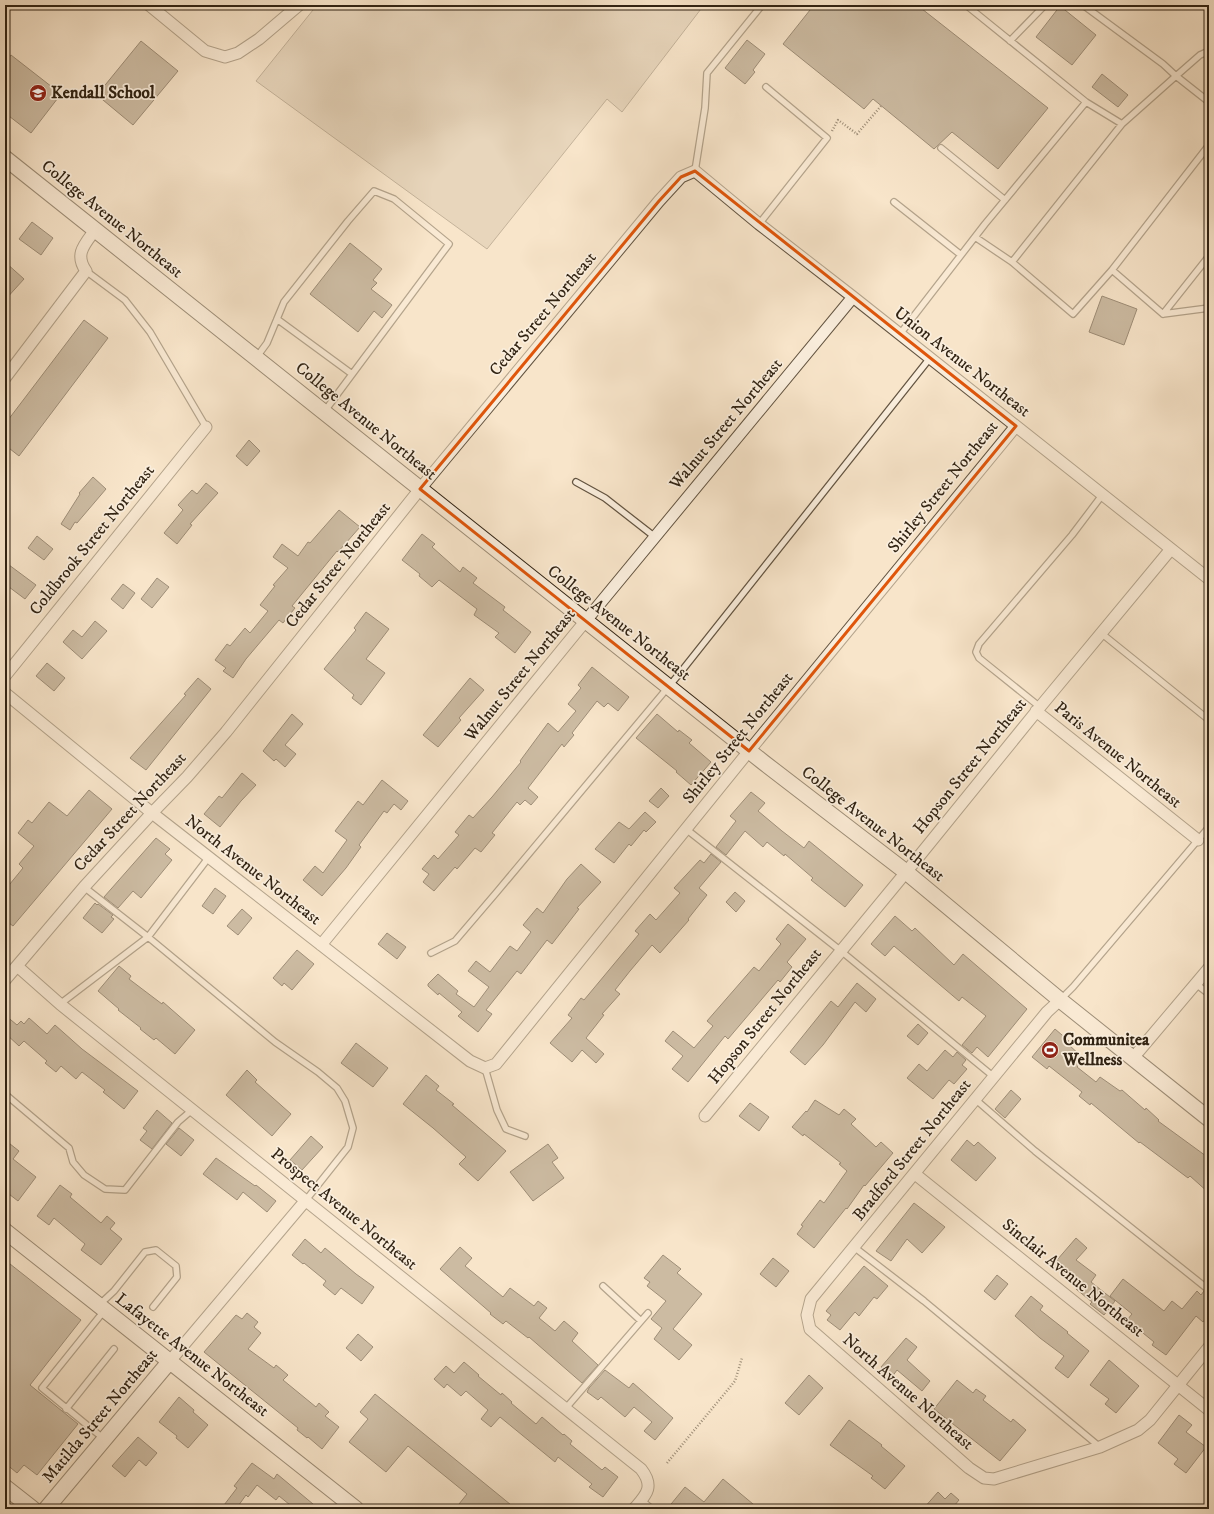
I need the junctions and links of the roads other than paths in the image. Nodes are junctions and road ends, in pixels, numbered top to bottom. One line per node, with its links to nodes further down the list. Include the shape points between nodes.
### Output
1 (7, 5): 8 (lane)
2 (149, 5): 7 (street, via 205,51 225,57 259,39)
3 (762, 5): 19 (lane, via 707,73 705,108)
4 (966, 5): 9 (lane)
5 (1046, 5): 9 (lane)
6 (1083, 5): 11 (lane)
7 (298, 7)
8 (5, 10)
9 (1010, 41): 13 (lane)
10 (1209, 51): 11 (lane, via 1200,55)
11 (1176, 76): 14 (lane); 15 (lane)
12 (766, 87): 22 (lane, via 827,138)
13 (1086, 102): 15 (lane); 20 (lane)
14 (1209, 102)
15 (1122, 124): 27 (lane)
16 (1209, 145): 28 (lane)
17 (941, 148): 20 (lane)
18 (5, 158): 23 (main road, College Avenue Northeast)
19 (695, 171): 22 (street, Union Avenue Northeast); 43 (street, Cedar Street Northeast, via 681,178 659,201)
20 (1005, 200): 24 (lane)
21 (894, 202): 25 (lane)
22 (759, 224): 30 (street, Union Avenue Northeast)
23 (95, 230): 29 (street, via 81,252 80,259); 35 (main road, College Avenue Northeast)
24 (975, 237): 25 (lane); 27 (lane)
25 (961, 255): 34 (lane)
26 (1209, 256): 32 (lane)
27 (1012, 262): 28 (lane, via 1073,314)
28 (1112, 270): 32 (lane)
29 (86, 271): 38 (street); 41 (lane, via 125,300 150,332)
30 (853, 297): 34 (street, Union Avenue Northeast); 45 (street, Walnut Street Northeast)
31 (1209, 308): 32 (lane)
32 (1163, 314)
33 (277, 319): 35 (lane, via 267,343); 37 (lane); 37 (lane, via 284,302 374,191 394,199 449,244)
34 (900, 334): 36 (street, Union Avenue Northeast)
35 (256, 358): 39 (main road, College Avenue Northeast)
36 (930, 358): 40 (street, Union Avenue Northeast); 51 (lane)
37 (352, 374): 39 (lane)
38 (5, 378)
39 (323, 412): 43 (main road, College Avenue Northeast)
40 (1016, 426): 44 (street, Union Avenue Northeast); 55 (street, Shirley Street Northeast)
41 (206, 427): 50 (street, Coldbrook Street Northeast)
42 (576, 482): 45 (lane, via 605,498)
43 (420, 489): 48 (main road, College Avenue Northeast); 56 (street, Cedar Street Northeast, via 226,732)
44 (1103, 494): 46 (street, Union Avenue Northeast); 53 (lane, via 992,627 976,652 979,658)
45 (655, 537): 48 (street, Walnut Street Northeast)
46 (1171, 549): 47 (street, Union Avenue Northeast); 49 (street, Hopson Street Northeast)
47 (1209, 579)
48 (586, 621): 51 (main road, College Avenue Northeast); 64 (street, Walnut Street Northeast)
49 (1101, 633): 53 (street, Hopson Street Northeast); 54 (lane)
50 (5, 676)
51 (668, 686): 55 (main road, College Avenue Northeast); 66 (lane, via 455,941)
52 (5, 693): 56 (street, North Avenue Northeast)
53 (1038, 709): 59 (street, Paris Avenue Northeast); 61 (street, Hopson Street Northeast)
54 (1209, 720)
55 (749, 750): 58 (street, Shirley Street Northeast); 61 (main road, College Avenue Northeast)
56 (152, 813): 60 (street, North Avenue Northeast); 62 (street, Cedar Street Northeast)
57 (1209, 827): 59 (lane)
58 (686, 829): 65 (lane); 75 (street, Shirley Street Northeast, via 496,1064)
59 (1198, 840): 72 (lane)
60 (209, 857): 63 (lane); 64 (street, North Avenue Northeast)
61 (906, 872): 65 (street, Hopson Street Northeast); 72 (main road, College Avenue Northeast)
62 (84, 887): 63 (lane); 67 (street, Cedar Street Northeast)
63 (148, 937): 73 (lane); 84 (lane, via 275,1042 318,1072 337,1088 345,1101 354,1128 348,1147)
64 (321, 945): 75 (street, North Avenue Northeast, via 470,1061)
65 (841, 951): 76 (lane); 80 (street, Hopson Street Northeast)
66 (431, 953)
67 (17, 966): 69 (street, Cedar Street Northeast); 73 (street, Prospect Avenue Northeast)
68 (1209, 968): 70 (street)
69 (5, 980)
70 (1196, 984): 71 (lane); 74 (street)
71 (1209, 994)
72 (1060, 1000): 74 (main road, College Avenue Northeast); 76 (street, Bradford Street Northeast, via 1047,1012)
73 (60, 1004): 79 (street, Prospect Avenue Northeast)
74 (1133, 1058): 81 (main road, College Avenue Northeast)
75 (485, 1068): 82 (lane, via 497,1110 506,1129)
76 (994, 1077): 78 (street, Bradford Street Northeast)
77 (5, 1094): 79 (lane, via 69,1148 73,1162 84,1175 105,1189 125,1190 178,1122)
78 (975, 1099): 83 (street, Bradford Street Northeast); 88 (lane, via 1035,1151)
79 (192, 1110): 84 (street, Prospect Avenue Northeast)
80 (705, 1116)
81 (1209, 1119)
82 (525, 1136)
83 (915, 1174): 86 (street, Bradford Street Northeast); 97 (street, Sinclair Avenue Northeast)
84 (306, 1200): 96 (street, Matilda Street Northeast); 99 (street, Prospect Avenue Northeast)
85 (5, 1231): 89 (main road, Lafayette Avenue Northeast)
86 (854, 1247): 93 (street, Bradford Street Northeast, via 811,1299 807,1314); 102 (lane)
87 (603, 1286): 92 (lane)
88 (1209, 1290)
89 (102, 1307): 90 (lane, via 145,1252 156,1250 176,1266 177,1277); 96 (main road, Lafayette Avenue Northeast); 98 (lane, via 42,1388)
90 (153, 1307)
91 (648, 1313): 92 (lane)
92 (641, 1321): 99 (lane)
93 (810, 1329): 102 (street, North Avenue Northeast, via 969,1468 984,1478 994,1479)
94 (1209, 1347): 97 (street)
95 (114, 1349): 98 (lane)
96 (170, 1361): 101 (main road, Matilda Street Northeast); 107 (main road, Lafayette Avenue Northeast)
97 (1178, 1385): 100 (street, Sinclair Avenue Northeast); 102 (street, via 1150,1420 1138,1430)
98 (66, 1408): 101 (lane)
99 (566, 1408): 104 (street, Prospect Avenue Northeast, via 641,1469 648,1480 646,1494)
100 (1209, 1410)
101 (104, 1440): 106 (main road, Matilda Street Northeast)
102 (1100, 1447)
103 (5, 1487): 105 (main road)
104 (641, 1500): 108 (street); 109 (lane)
105 (32, 1509)
106 (46, 1509)
107 (356, 1509)
108 (634, 1509)
109 (652, 1509)

